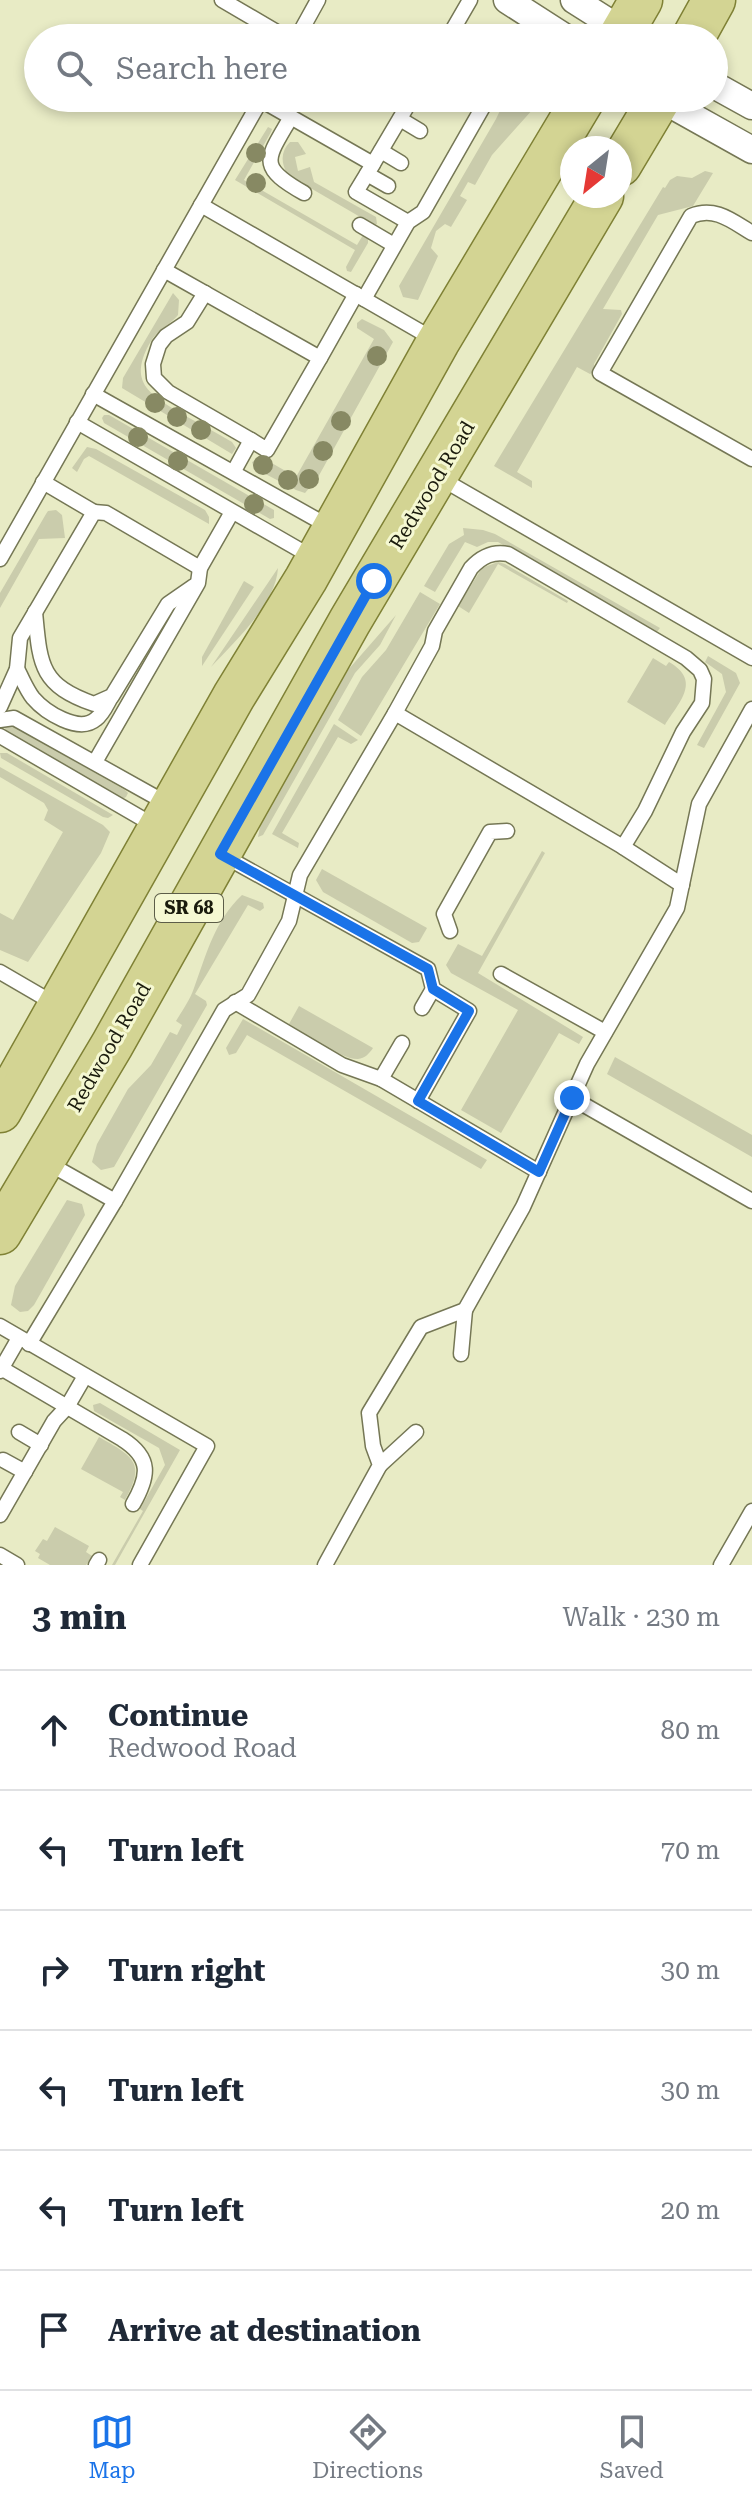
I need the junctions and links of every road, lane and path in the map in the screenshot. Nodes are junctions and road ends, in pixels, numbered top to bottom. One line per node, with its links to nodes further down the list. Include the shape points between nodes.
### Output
1 (222, 0): 7 (lane)
2 (318, 0): 8 (lane)
3 (470, 0): 9 (lane)
4 (507, 0): 10 (street)
5 (574, 0): 11 (street)
6 (714, 0): 12 (main road)
7 (263, 24)
8 (305, 24)
9 (457, 24)
10 (544, 24)
11 (623, 24)
12 (701, 24)
13 (728, 93): 14 (street)
14 (752, 106)
15 (255, 112): 31 (lane)
16 (283, 112): 22 (lane)
17 (404, 112): 23 (lane)
18 (473, 112): 33 (lane, via 419,204 423,212)
19 (576, 112): 40 (main road, SR 68)
20 (651, 112): 25 (main road)
21 (684, 112): 26 (street)
22 (291, 117): 27 (lane); 30 (lane, via 270,161 279,178)
23 (400, 119): 24 (lane); 27 (lane)
24 (420, 131)
25 (632, 144)
26 (752, 150)
27 (374, 163): 28 (lane); 29 (lane); 33 (lane, via 356,192)
28 (401, 163)
29 (388, 186)
30 (304, 193)
31 (201, 205): 37 (lane); 39 (lane)
32 (595, 208): 47 (main road, Redwood Road / SR 68)
33 (408, 222): 36 (lane)
34 (360, 225): 36 (lane)
35 (752, 233): 45 (lane, via 717,213 691,216 600,373)
36 (394, 245): 39 (lane)
37 (164, 270): 38 (lane); 42 (lane)
38 (205, 293): 41 (lane); 44 (lane, via 187,322 159,345 154,378 168,392)
39 (360, 296): 40 (lane); 41 (lane)
40 (438, 342): 51 (main road, SR 68)
41 (320, 358): 44 (lane, via 267,450)
42 (93, 394): 43 (lane); 46 (lane)
43 (77, 422): 48 (lane); 50 (lane)
44 (251, 440): 46 (lane)
45 (752, 459)
46 (234, 471): 51 (lane)
47 (438, 477): 55 (lane); 68 (main road, Redwood Road / SR 68, via 350,621)
48 (43, 482): 49 (lane); 52 (lane)
49 (94, 512): 53 (lane, via 106,513); 54 (lane)
50 (232, 512): 51 (lane); 53 (lane)
51 (325, 544): 65 (main road, SR 68)
52 (0, 559)
53 (199, 575): 57 (lane, via 168,604); 64 (lane)
54 (35, 612): 56 (lane, via 20,638); 57 (lane, via 38,647 54,684 94,704)
55 (752, 658)
56 (17, 669): 58 (lane); 59 (lane)
57 (112, 696): 58 (lane, via 97,719 80,725)
58 (32, 697): 62 (lane, via 10,704)
59 (0, 707)
60 (752, 709): 69 (lane, via 699,804)
61 (395, 713): 67 (lane); 67 (lane, via 471,568 496,552 508,554 686,658 700,670 702,703); 70 (lane, via 300,875)
62 (0, 718): 64 (lane, via 14,718)
63 (0, 736): 65 (lane)
64 (95, 762): 65 (lane)
65 (166, 818): 76 (main road, SR 68)
66 (507, 831): 71 (lane, via 490,832 444,914)
67 (623, 847): 69 (lane)
68 (220, 854): 70 (lane); 84 (main road, Redwood Road / SR 68)
69 (682, 885): 78 (lane, via 677,908)
70 (295, 897): 74 (lane, via 428,969); 75 (lane, via 289,921 248,995)
71 (450, 931)
72 (0, 972): 76 (lane)
73 (501, 974): 78 (lane)
74 (433, 989): 77 (lane); 82 (lane, via 469,1011)
75 (235, 1002): 80 (lane, via 342,1065); 86 (lane, via 224,1010)
76 (58, 1006): 83 (main road, SR 68)
77 (422, 1008)
78 (605, 1032): 81 (lane)
79 (402, 1043): 80 (lane)
80 (381, 1079): 82 (lane)
81 (572, 1098): 85 (lane); 87 (lane)
82 (418, 1101): 85 (lane)
83 (0, 1111)
84 (42, 1160): 86 (lane); 88 (main road, Redwood Road / SR 68)
85 (539, 1172): 89 (lane)
86 (115, 1201): 91 (lane)
87 (752, 1201)
88 (0, 1233)
89 (465, 1310): 92 (lane); 100 (lane, via 421,1327 369,1413)
90 (0, 1326): 91 (lane)
91 (24, 1341): 93 (lane); 94 (lane)
92 (461, 1354)
93 (1, 1370): 95 (lane)
94 (85, 1376): 95 (lane); 108 (lane, via 207,1446)
95 (67, 1407): 98 (lane); 103 (lane, via 140,1453 144,1481)
96 (19, 1432): 98 (lane)
97 (416, 1432): 100 (lane)
98 (41, 1445): 101 (lane)
99 (3, 1460): 101 (lane)
100 (380, 1465): 109 (lane)
101 (25, 1472): 102 (lane)
102 (4, 1499): 105 (lane)
103 (133, 1504)
104 (752, 1511): 110 (lane)
105 (0, 1515)
106 (0, 1555): 107 (lane)
107 (17, 1565)
108 (140, 1565)
109 (325, 1565)
110 (721, 1565)

